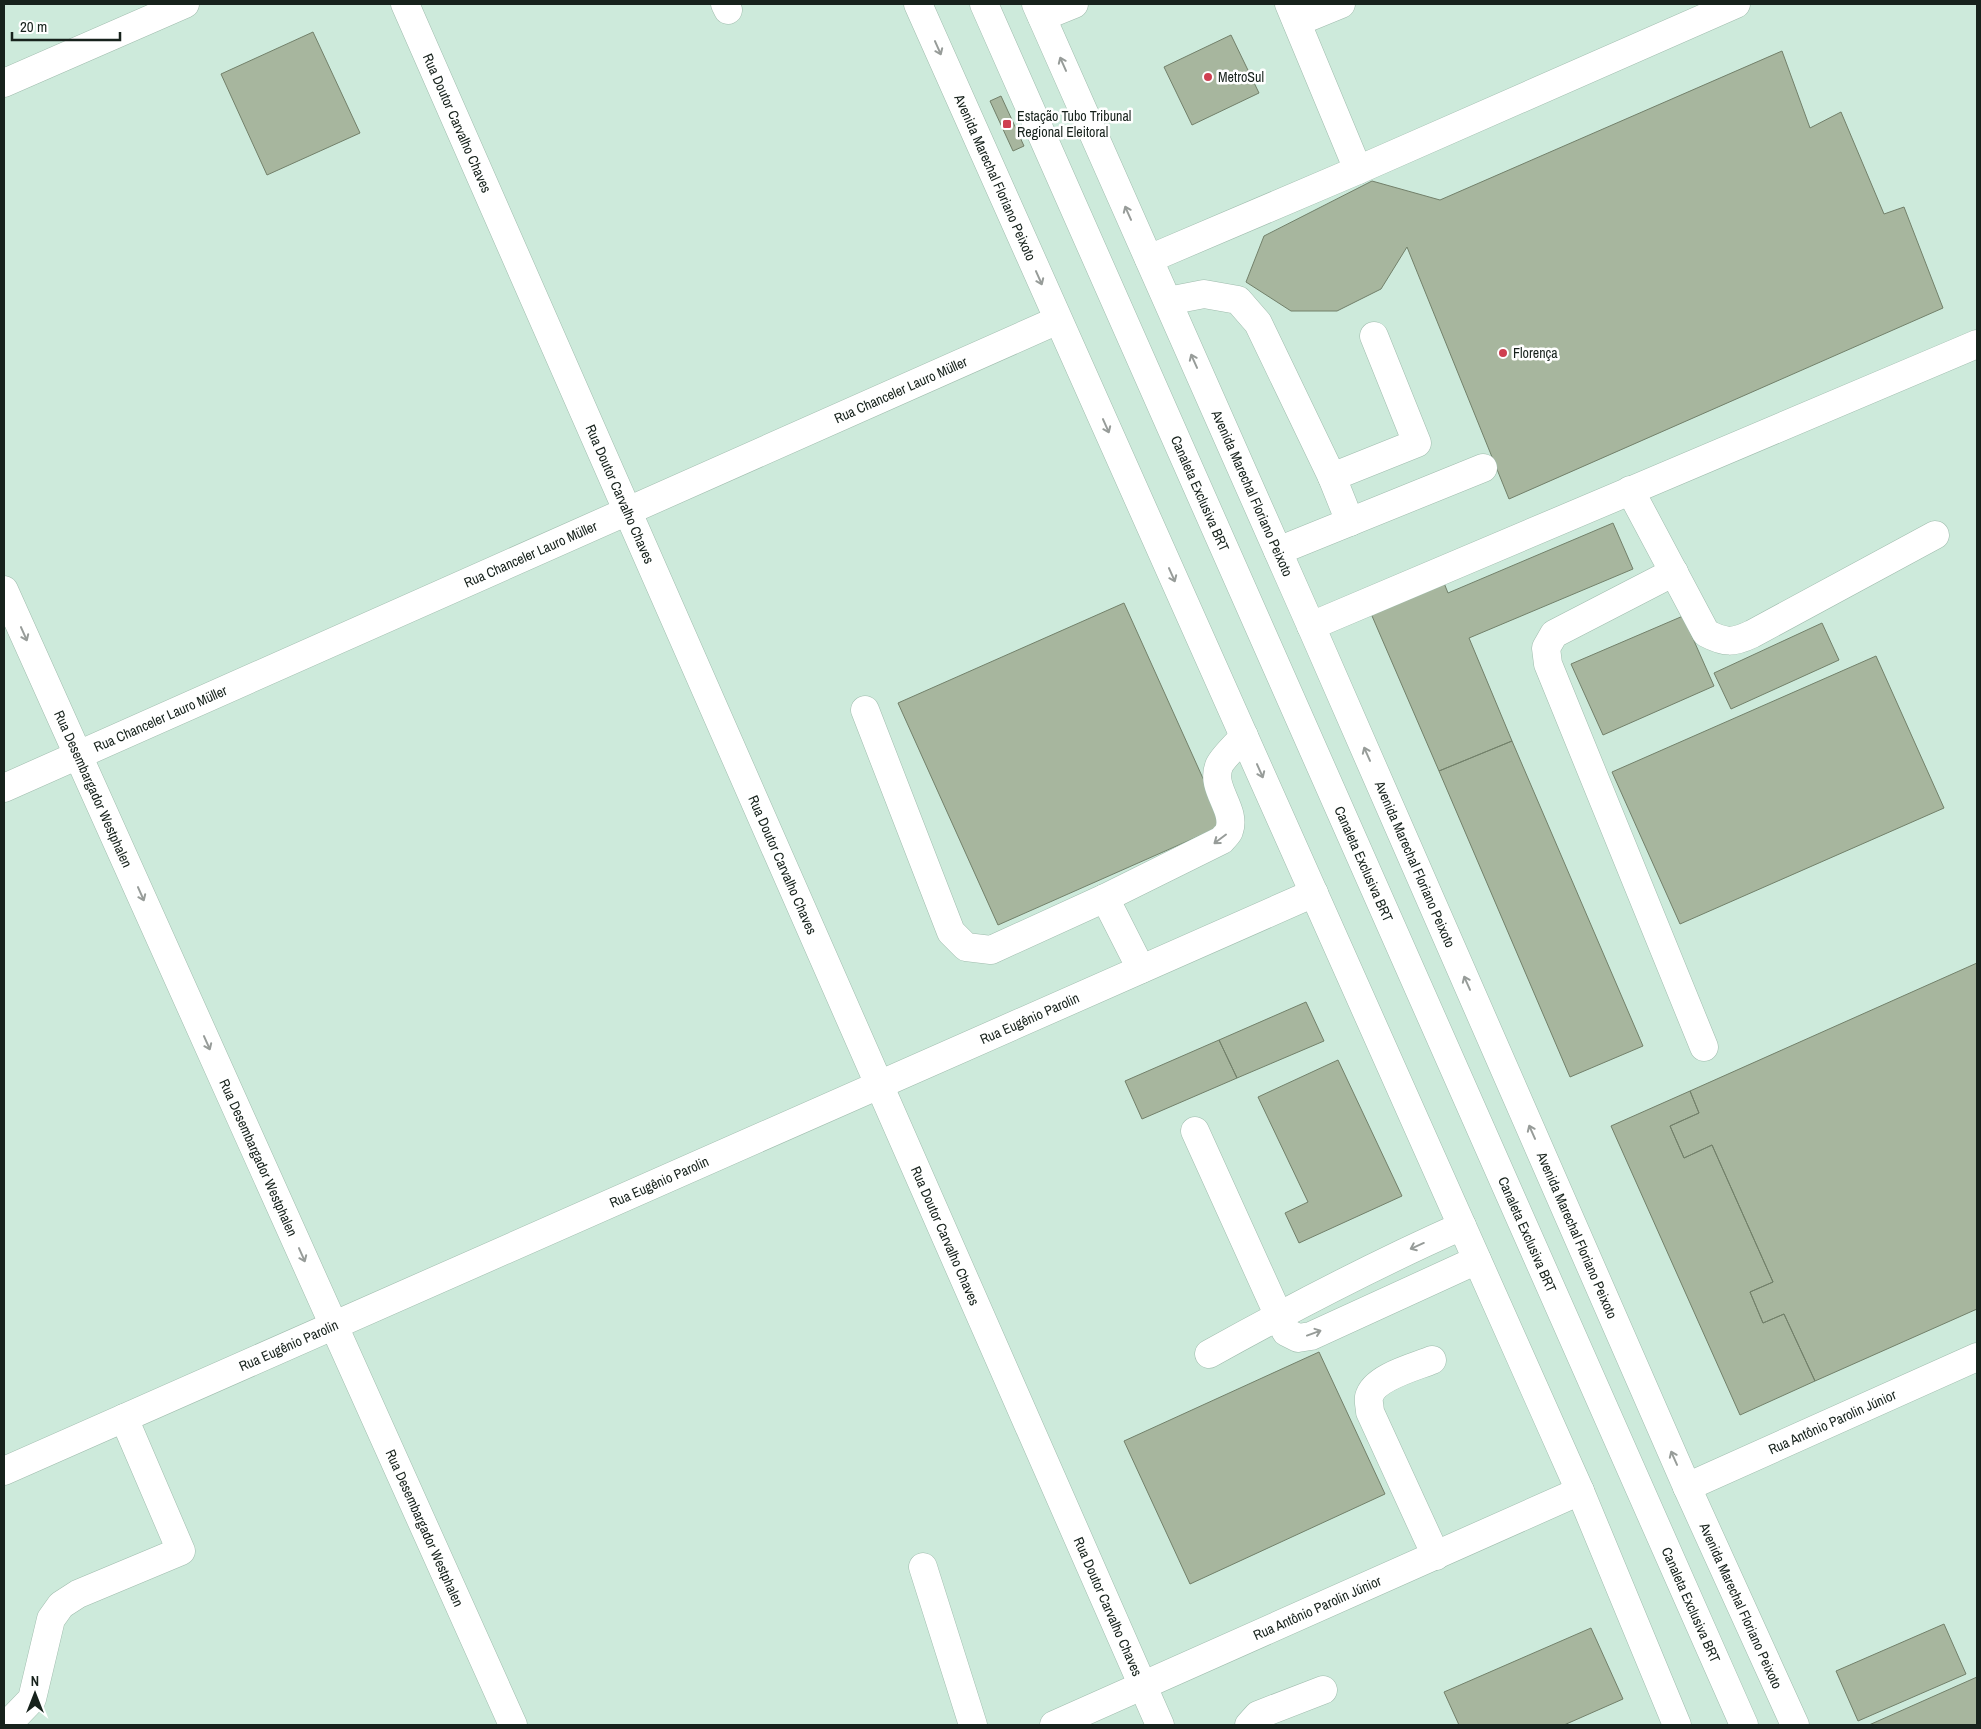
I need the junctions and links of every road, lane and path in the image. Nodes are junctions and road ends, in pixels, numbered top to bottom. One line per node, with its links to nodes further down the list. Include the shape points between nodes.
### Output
1 (185, 4): 10 (street)
2 (405, 4): 20 (street, Rua Doutor Carvalho Chaves)
3 (918, 4): 14 (street, Avenida Marechal Floriano Peixoto, one-way to 14)
4 (984, 4): 59 (street, Canaleta Exclusiva BRT)
5 (1074, 4): 8 (street)
6 (1341, 4): 9 (street)
7 (1736, 4): 11 (street)
8 (1039, 10): 12 (street, Avenida Marechal Floriano Peixoto, one-way to 8)
9 (1293, 13): 11 (street)
10 (4, 83)
11 (1358, 170): 12 (street)
12 (1149, 259): 13 (street, Avenida Marechal Floriano Peixoto)
13 (1168, 301): 18 (street, via 1204,294 1238,300 1258,323); 23 (street, Avenida Marechal Floriano Peixoto, one-way to 13)
14 (1058, 320): 20 (street, Rua Chanceler Lauro Müller); 28 (street, Avenida Marechal Floriano Peixoto, one-way to 28)
15 (1374, 336): 18 (street, via 1417,443)
16 (1977, 344): 19 (street)
17 (1483, 468): 21 (street)
18 (1332, 477): 21 (street)
19 (1630, 490): 24 (street); 26 (street)
20 (627, 510): 29 (street, Rua Chanceler Lauro Müller); 35 (street, Rua Doutor Carvalho Chaves)
21 (1350, 522): 23 (street)
22 (1934, 535): 24 (street, via 1736,641 1719,640 1706,633)
23 (1278, 551): 26 (street, Avenida Marechal Floriano Peixoto)
24 (1674, 572): 34 (street, via 1554,634 1546,648 1548,664)
25 (4, 590): 29 (street, Rua Desembargador Westphalen, one-way to 29)
26 (1311, 626): 46 (street, Avenida Marechal Floriano Peixoto, one-way to 26)
27 (865, 710): 32 (street, via 951,932 966,947 991,950)
28 (1244, 736): 31 (street, Avenida Marechal Floriano Peixoto, one-way to 31); 32 (street, one-way to 32, via 1219,766 1217,778 1230,816 1229,831 1222,840)
29 (78, 755): 30 (street, Rua Chanceler Lauro Müller); 40 (street, Rua Desembargador Westphalen, one-way to 40)
30 (4, 788)
31 (1314, 893): 33 (street, Rua Eugênio Parolin); 37 (street, Avenida Marechal Floriano Peixoto)
32 (1105, 898): 33 (street)
33 (1141, 969): 35 (street, Rua Eugênio Parolin)
34 (1704, 1047)
35 (879, 1085): 40 (street, Rua Eugênio Parolin); 50 (street, Rua Doutor Carvalho Chaves)
36 (1195, 1130): 39 (street)
37 (1462, 1226): 38 (street, Avenida Marechal Floriano Peixoto); 39 (street, one-way to 39)
38 (1477, 1260): 39 (street, one-way to 38, via 1286,1332 1298,1338 1311,1336); 47 (street, Avenida Marechal Floriano Peixoto)
39 (1279, 1315): 41 (street)
40 (334, 1326): 44 (street, Rua Eugênio Parolin); 53 (street, Rua Desembargador Westphalen)
41 (1209, 1354)
42 (1977, 1357): 46 (street, Rua Antônio Parolin Júnior)
43 (1432, 1360): 48 (street, via 1384,1379 1374,1387 1369,1397 1370,1412)
44 (124, 1418): 45 (street, Rua Eugênio Parolin); 52 (street, via 181,1551 78,1594 61,1605 51,1619 32,1699)
45 (4, 1471)
46 (1687, 1487): 60 (street, Avenida Marechal Floriano Peixoto)
47 (1580, 1491): 48 (street, Rua Antônio Parolin Júnior); 58 (street, Avenida Marechal Floriano Peixoto)
48 (1436, 1556): 50 (street, Rua Antônio Parolin Júnior)
49 (923, 1567): 54 (street)
50 (1142, 1686): 55 (street, Rua Antônio Parolin Júnior); 56 (street, Rua Doutor Carvalho Chaves)
51 (1322, 1690): 57 (street, via 1258,1715)
52 (7, 1725)
53 (513, 1725)
54 (974, 1725)
55 (1054, 1725)
56 (1160, 1725)
57 (1249, 1725)
58 (1677, 1725)
59 (1744, 1725)
60 (1795, 1725)

